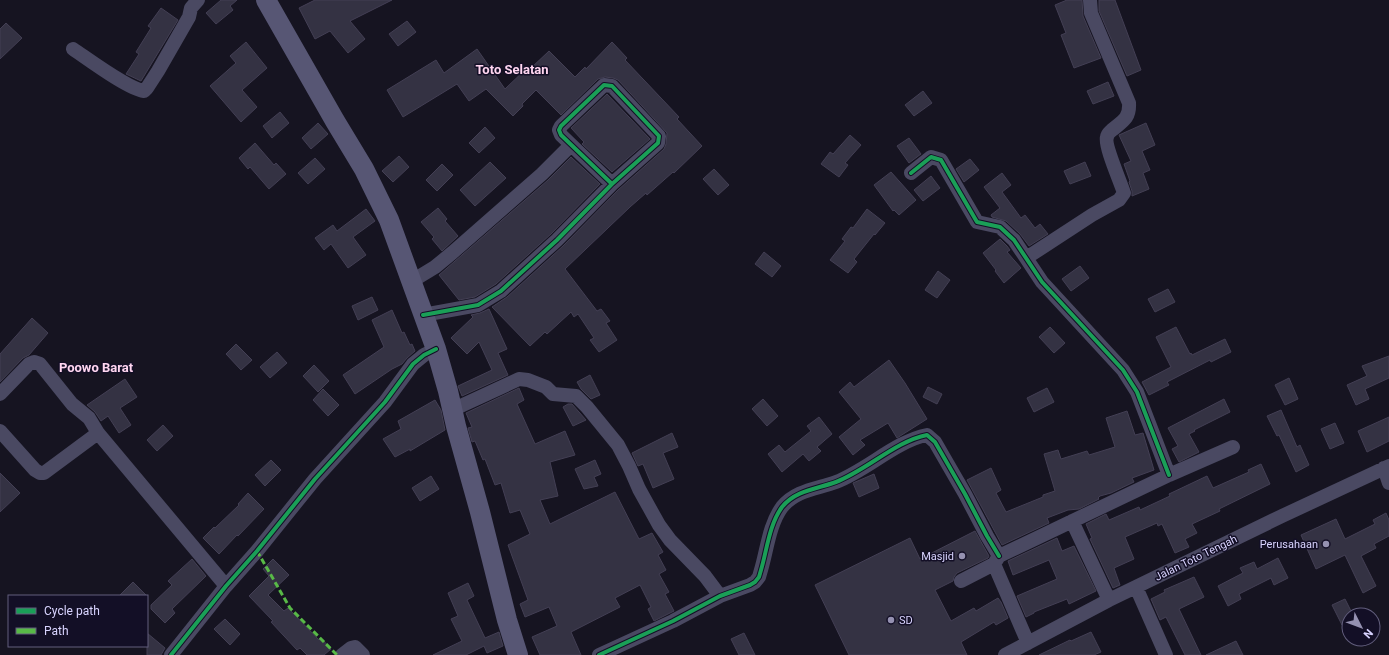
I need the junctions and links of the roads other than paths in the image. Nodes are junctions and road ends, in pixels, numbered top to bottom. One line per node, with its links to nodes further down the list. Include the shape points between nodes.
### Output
1 (198, 0): 4 (street, via 144,91 112,75)
2 (266, 0): 9 (main road, via 364,169 389,220)
3 (1090, 0): 8 (street, via 1091,13 1129,103 1127,118 1107,137 1124,193 1119,200)
4 (73, 49)
5 (571, 145): 7 (street); 7 (street, via 560,132 561,126 604,85 612,86 659,139 658,143); 9 (street, via 452,254)
6 (911, 173): 8 (street, via 931,158 941,160 977,222 1000,228 1014,240)
7 (612, 184): 10 (street, via 557,240 501,291 478,305)
8 (1026, 258): 18 (street, via 1042,282 1123,370 1137,392)
9 (412, 281): 10 (main road)
10 (423, 315): 11 (main road)
11 (436, 349): 13 (main road); 23 (street, via 413,364 385,402 315,479)
12 (0, 394): 15 (street, via 29,364 40,364 72,404 89,418)
13 (452, 410): 25 (street, via 519,379 546,387 554,394 576,396 618,445 659,525); 31 (main road)
14 (0, 431): 15 (street, via 40,473 44,473)
15 (98, 433): 23 (street)
16 (1234, 447): 18 (street)
17 (1386, 467): 19 (street); 24 (street, Jalan Toto Tengah)
18 (1168, 475): 20 (street)
19 (1389, 483)
20 (1072, 521): 21 (street); 26 (street)
21 (997, 560): 22 (street); 25 (street, via 966,494 935,442 927,435 903,444 850,476 808,490 788,500 774,521 759,577 750,585); 27 (street)
22 (961, 581)
23 (226, 586): 28 (street)
24 (1136, 587): 26 (street, Jalan Toto Tengah); 34 (street)
25 (720, 596): 32 (street)
26 (1109, 600): 27 (street, Jalan Toto Tengah)
27 (1028, 643): 33 (street, Jalan Toto Tengah)
28 (171, 655)
29 (342, 655): 30 (street, via 355,647)
30 (363, 655)
31 (518, 655)
32 (599, 655)
33 (1005, 655)
34 (1166, 655)

